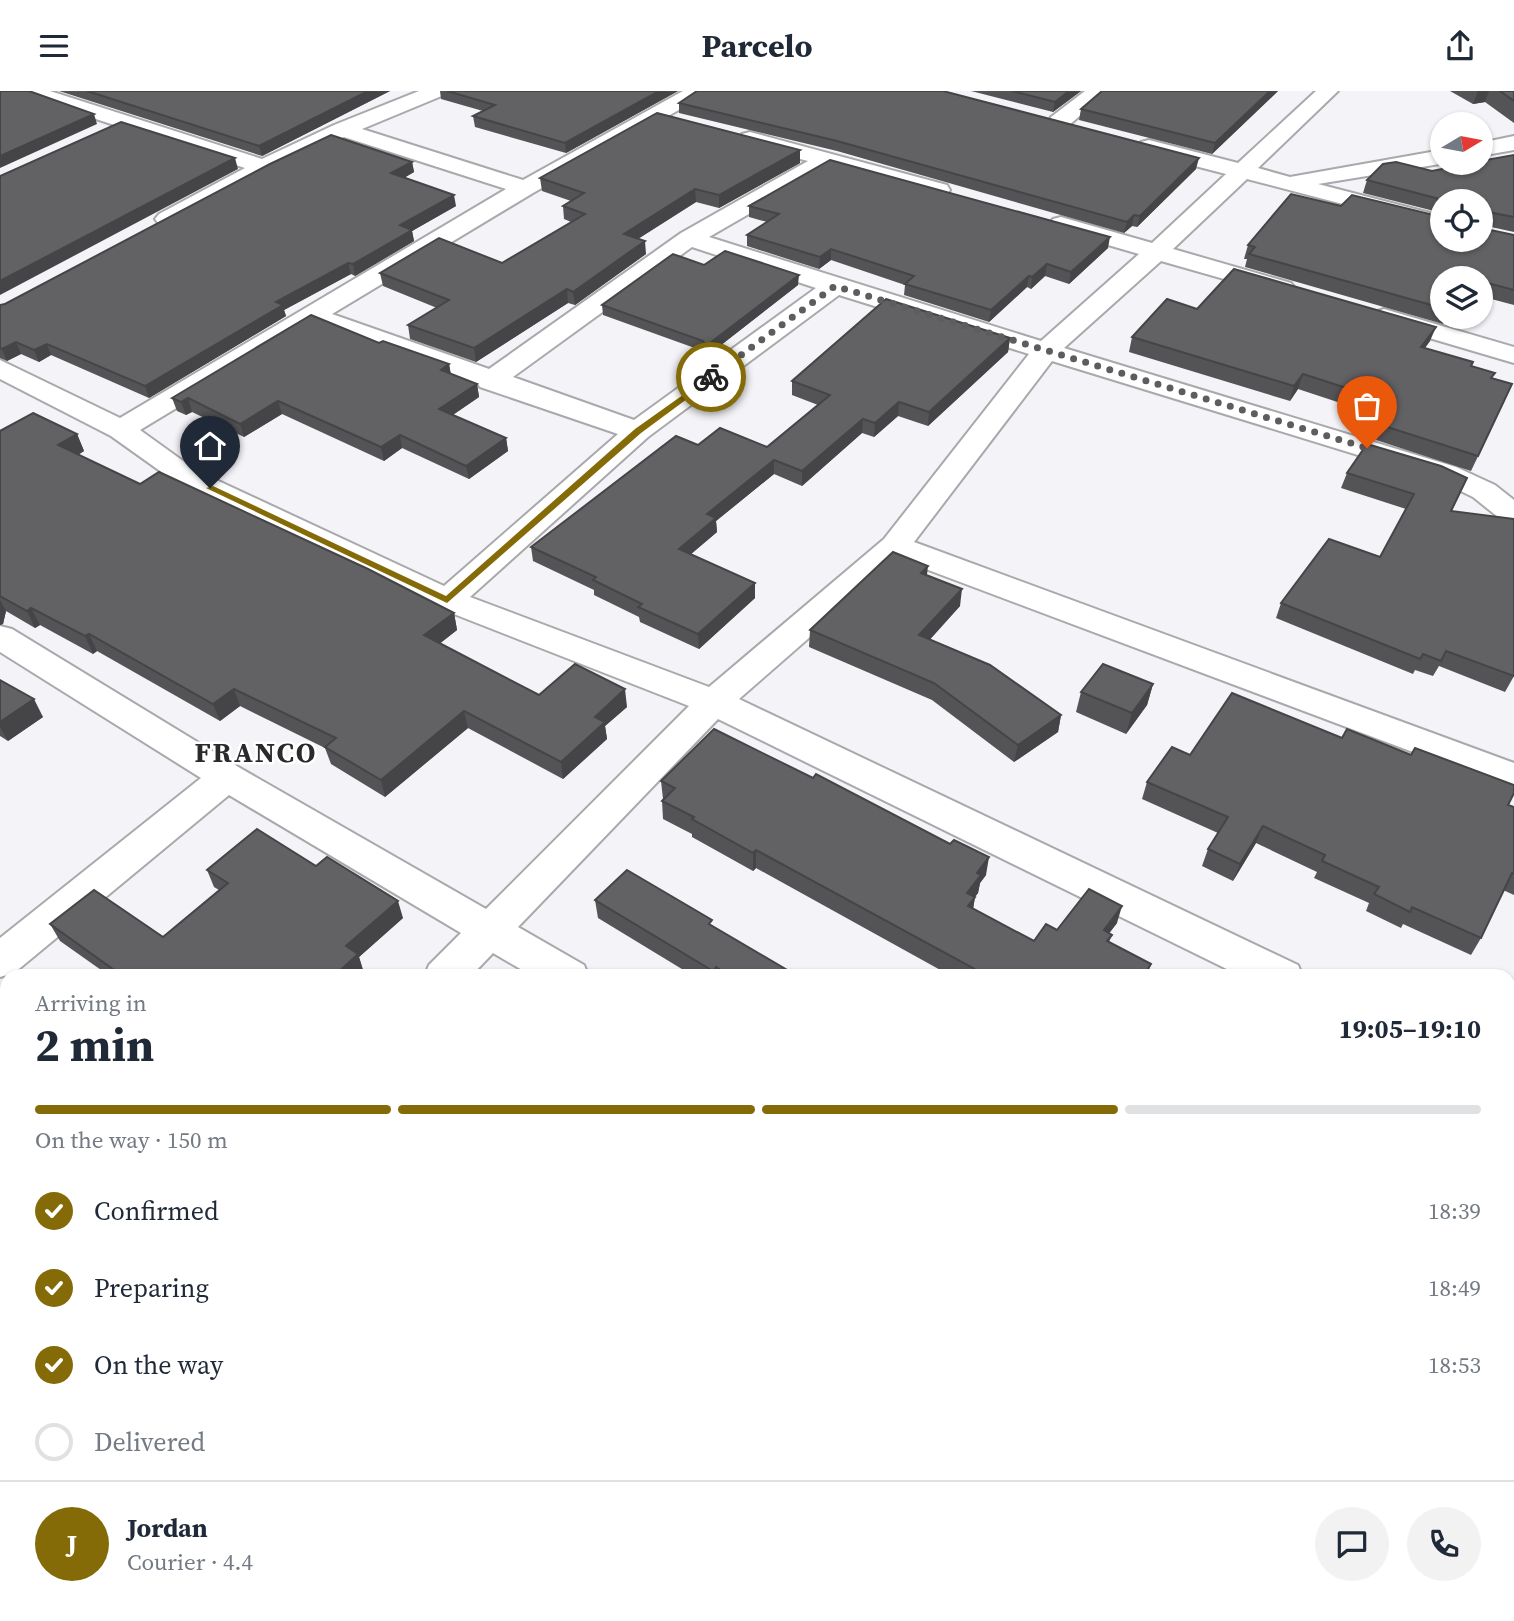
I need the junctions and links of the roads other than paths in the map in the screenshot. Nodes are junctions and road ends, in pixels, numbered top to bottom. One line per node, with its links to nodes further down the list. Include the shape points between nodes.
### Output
1 (30, 91): 9 (street)
2 (698, 91): 6 (street)
3 (1098, 91): 8 (street)
4 (427, 92): 12 (street)
5 (1320, 92): 21 (street)
6 (657, 116): 10 (street); 23 (street)
7 (1034, 116): 8 (street)
8 (1059, 122): 11 (street)
9 (123, 123): 14 (street); 20 (street)
10 (683, 123)
11 (1085, 129)
12 (342, 130): 20 (street); 23 (street)
13 (723, 132): 18 (street)
14 (98, 134)
15 (1124, 140): 21 (street)
16 (1514, 143): 17 (street)
17 (1493, 147)
18 (828, 159): 24 (street); 28 (street)
19 (1430, 159): 22 (street)
20 (264, 167): 27 (street)
21 (1240, 172): 22 (street); 29 (street)
22 (1284, 183): 26 (street)
23 (525, 188): 33 (street)
24 (960, 196)
25 (1039, 218): 29 (street)
26 (1430, 220)
27 (144, 231)
28 (689, 238): 30 (street); 37 (street)
29 (1157, 251): 31 (street); 34 (street)
30 (835, 286): 34 (street); 39 (street)
31 (1303, 293)
32 (1356, 309): 35 (street)
33 (310, 315): 37 (street); 38 (street)
34 (1047, 349): 40 (street, via 1446,473 1483,491); 41 (street)
35 (1514, 355)
36 (0, 368): 38 (street)
37 (490, 381): 39 (street)
38 (121, 430): 42 (street, via 187,477)
39 (638, 431): 42 (street)
40 (1514, 515)
41 (895, 545): 44 (street); 45 (street)
42 (447, 600): 44 (street)
43 (0, 637): 46 (street)
44 (714, 702): 47 (street); 51 (street)
45 (1514, 777)
46 (227, 778): 47 (street); 48 (street)
47 (491, 930): 49 (street); 50 (street)
48 (0, 961)
49 (452, 969)
50 (556, 969)
51 (1266, 969)

